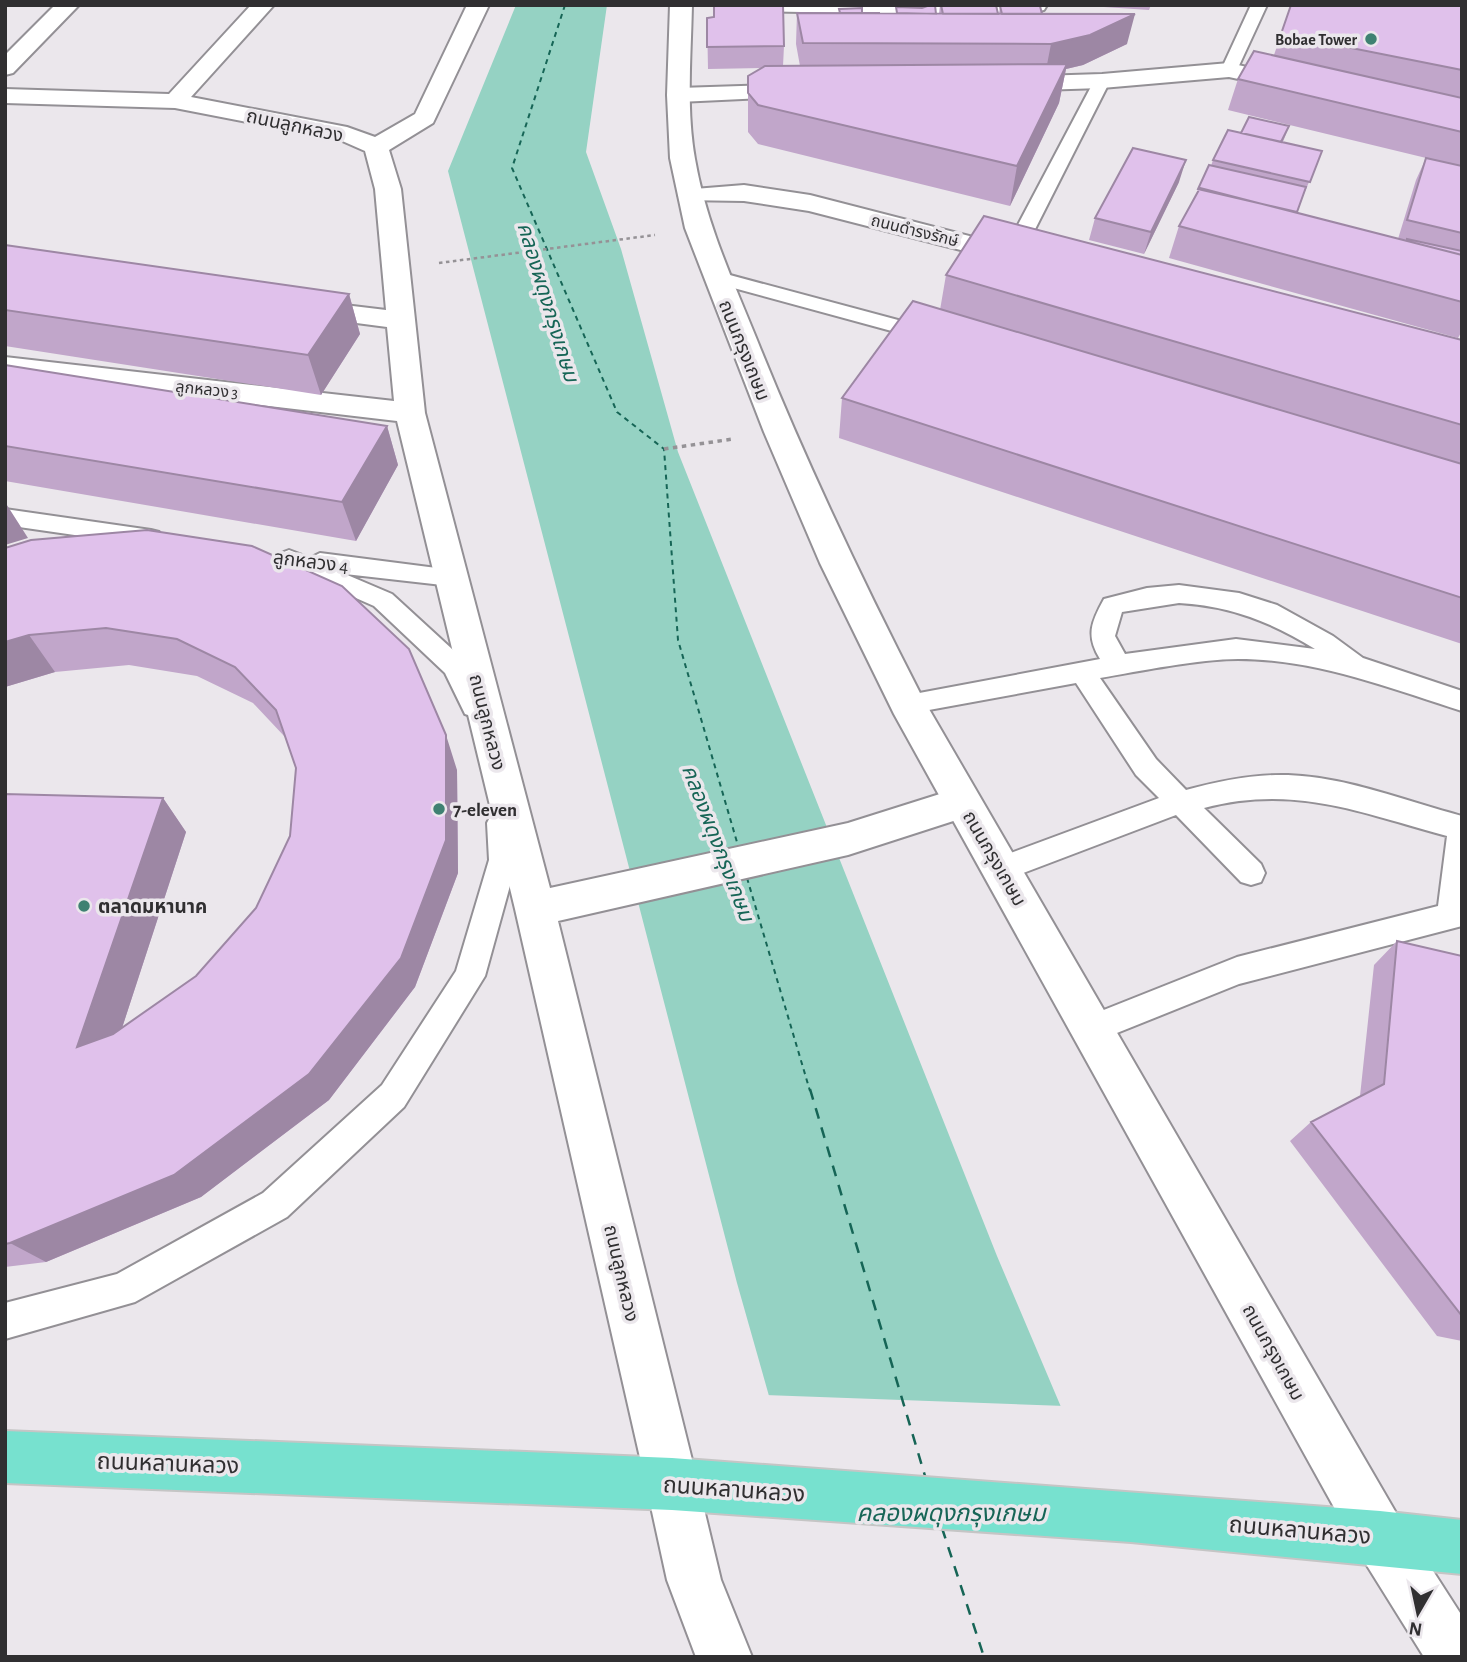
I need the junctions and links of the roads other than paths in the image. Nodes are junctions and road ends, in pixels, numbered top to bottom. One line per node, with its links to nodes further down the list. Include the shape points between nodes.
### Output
1 (68, 5): 9 (street)
2 (263, 5): 17 (street)
3 (478, 5): 18 (street, via 425,118)
4 (681, 5): 15 (street, ถนนกรุงเกษม)
5 (745, 5): 8 (street)
6 (1036, 5): 8 (street, via 1015,9)
7 (1259, 5): 10 (lane)
8 (784, 6)
9 (5, 68)
10 (1229, 70): 11 (street); 13 (street)
11 (1101, 80): 12 (street); 20 (lane)
12 (992, 84)
13 (1311, 88)
14 (815, 90): 15 (street)
15 (679, 95): 19 (street, ถนนกรุงเกษม, via 682,158)
16 (5, 96): 17 (street, ถนนลูกหลวง)
17 (174, 101): 18 (street, ถนนลูกหลวง, via 347,134)
18 (376, 147): 24 (street, ถนนลูกหลวง, via 388,189)
19 (691, 195): 20 (street, ถนนดำรงรักษ์, via 744,193 810,203); 22 (street, ถนนกรุงเกษม)
20 (1013, 255): 21 (street, ถนนดำรงรักษ์)
21 (1039, 262)
22 (715, 276): 25 (lane); 35 (street, ถนนกรุงเกษม, via 837,563)
23 (278, 305): 24 (street)
24 (401, 320): 27 (street, ถนนลูกหลวง)
25 (952, 341)
26 (5, 366): 27 (street, ลูกหลวง 3)
27 (410, 413): 30 (street, ถนนลูกหลวง)
28 (5, 517): 29 (lane, via 178,542)
29 (74, 550)
30 (451, 577): 36 (street, ถนนลูกหลวง); 36 (lane, ลูกหลวง 4, via 276,557 383,600 455,667)
31 (1119, 665): 32 (lane, via 1236,649); 32 (lane, via 1104,647 1100,628 1113,605 1144,595 1221,595 1272,611); 33 (lane)
32 (1357, 666): 34 (lane)
33 (1083, 673): 35 (lane); 37 (lane, via 1146,767)
34 (1462, 701)
35 (907, 704): 38 (street, ถนนกรุงเกษม)
36 (498, 757): 42 (street, ถนนลูกหลวง); 45 (lane, via 503,860 470,976 393,1096 275,1205 123,1290)
37 (1183, 802): 39 (lane, via 1229,789 1288,786 1361,798); 40 (lane); 41 (lane)
38 (962, 803): 40 (street, ถนนกรุงเกษม); 42 (street, via 848,839)
39 (1462, 829): 43 (lane)
40 (1002, 869): 44 (street, ถนนกรุงเกษม)
41 (1251, 873)
42 (535, 909): 47 (street, ถนนลูกหลวง)
43 (1457, 913): 44 (lane, via 1237,971)
44 (1092, 1029): 48 (street, ถนนกรุงเกษม)
45 (5, 1321)
46 (5, 1457): 47 (main road, ถนนหลานหลวง)
47 (671, 1484): 48 (main road, ถนนหลานหลวง); 50 (street, ถนนลูกหลวง, via 694,1580)
48 (1380, 1536): 49 (main road, ถนนหลานหลวง); 51 (street, ถนนกรุงเกษม)
49 (1462, 1547)
50 (724, 1657)
51 (1457, 1657)

